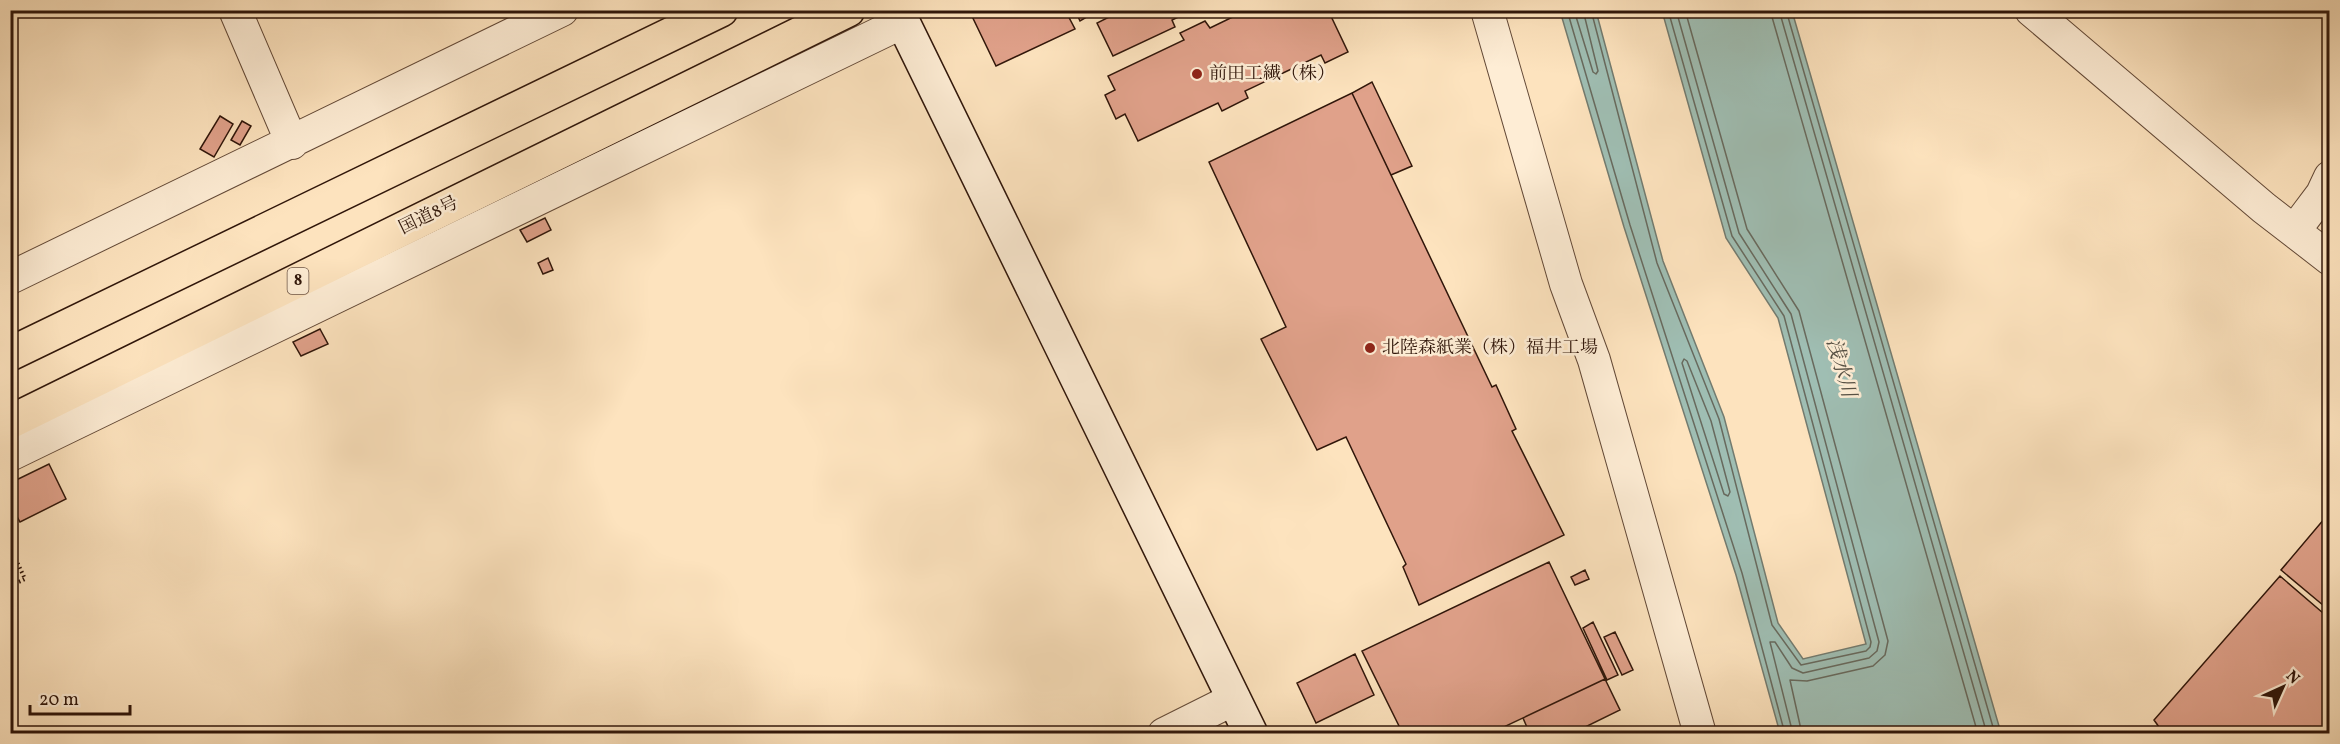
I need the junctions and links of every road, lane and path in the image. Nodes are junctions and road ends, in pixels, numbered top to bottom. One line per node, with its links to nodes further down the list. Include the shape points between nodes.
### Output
1 (235, 10): 8 (street)
2 (562, 10): 8 (street)
3 (721, 10): 13 (highway)
4 (848, 10): 14 (highway, 国道8号 / 8)
5 (1487, 10): 21 (street, via 1566,284 1594,360)
6 (2031, 10): 10 (street)
7 (900, 16): 15 (street); 18 (street)
8 (292, 143): 12 (street)
9 (2330, 177): 10 (street)
10 (2295, 230): 11 (street)
11 (2330, 259)
12 (10, 278)
13 (10, 354)
14 (10, 422)
15 (10, 455)
16 (10, 547): 17 (path, via 25,579)
17 (10, 586)
18 (1234, 699): 19 (street); 20 (street)
19 (1164, 734)
20 (1251, 734)
21 (1700, 734)

